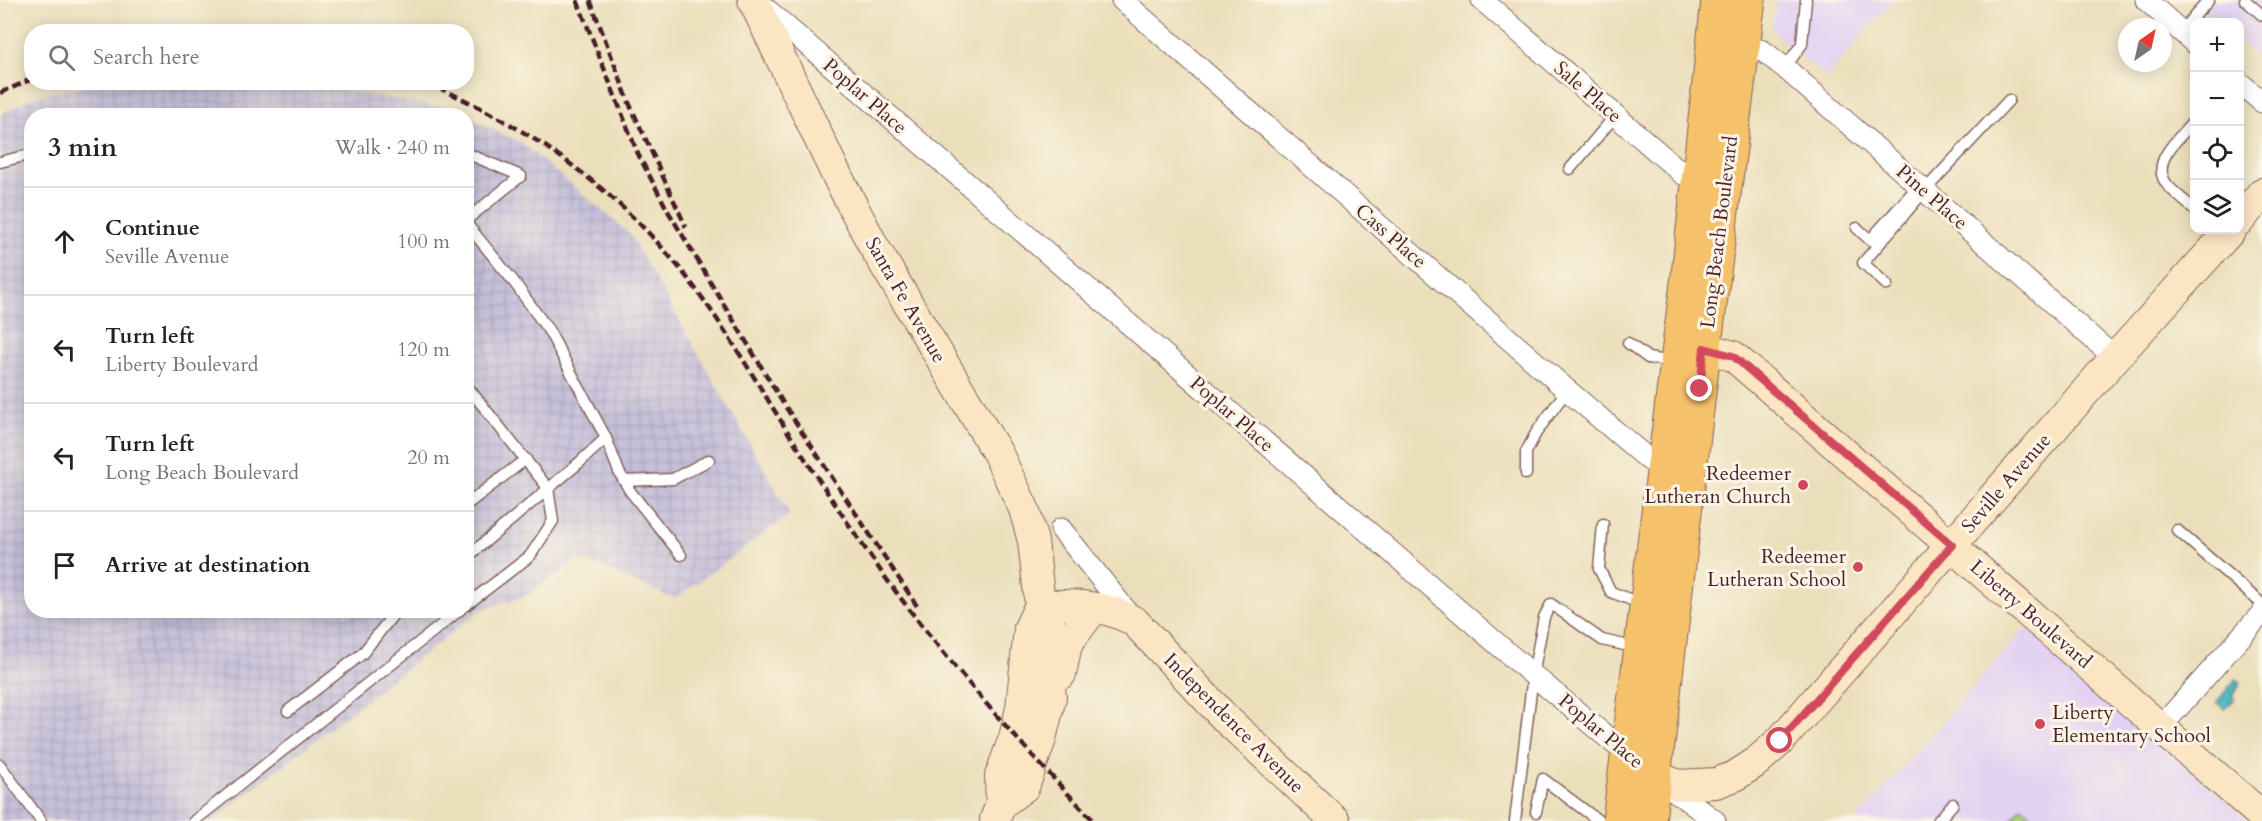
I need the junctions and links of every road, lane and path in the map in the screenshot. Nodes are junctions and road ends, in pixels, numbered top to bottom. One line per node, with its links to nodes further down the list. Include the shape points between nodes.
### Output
1 (754, 0): 53 (street, Santa Fe Avenue, via 873,245 1012,481 1033,541); 61 (street, Poplar Place)
2 (1122, 0): 36 (street, Cass Place)
3 (1482, 0): 17 (street, Sale Place)
4 (1718, 0): 23 (main road, Long Beach Boulevard)
5 (1749, 0): 12 (main road, Long Beach Boulevard)
6 (1806, 0): 13 (lane, via 1802,44)
7 (2146, 0): 11 (street)
8 (2209, 0): 11 (lane)
9 (2244, 0): 10 (lane)
10 (2262, 15)
11 (2188, 37)
12 (1743, 45): 13 (street, Pine Place, via 1763,51); 34 (main road, Long Beach Boulevard)
13 (1785, 68): 24 (street, Pine Place)
14 (2244, 86): 16 (street)
15 (2008, 100): 24 (lane)
16 (2262, 102)
17 (1615, 116): 22 (lane); 23 (street, Sale Place, via 1683,174)
18 (2190, 126): 26 (lane, via 2167,153 2161,167 2168,187)
19 (24, 156): 21 (lane)
20 (474, 156): 28 (lane, via 521,176)
21 (0, 162)
22 (1570, 169)
23 (1698, 177): 34 (main road, Long Beach Boulevard)
24 (1922, 188): 29 (lane, via 1870,240); 32 (lane, via 1863,263); 35 (street, Pine Place)
25 (2262, 193): 27 (street, Seville Avenue)
26 (2190, 206)
27 (2244, 213)
28 (474, 214)
29 (1857, 228)
30 (474, 231): 38 (lane, via 549,331)
31 (2225, 234): 35 (street, Seville Avenue)
32 (1887, 285)
33 (1628, 343): 34 (lane, via 1648,358)
34 (1690, 358): 41 (main road, Long Beach Boulevard); 49 (street, Liberty Boulevard, via 1733,356); 67 (main road, Long Beach Boulevard)
35 (2115, 358): 49 (street, Seville Avenue)
36 (1567, 390): 41 (street, Cass Place); 42 (lane, via 1526,452)
37 (474, 395): 39 (lane)
38 (606, 438): 43 (lane); 44 (lane)
39 (526, 459): 44 (lane); 45 (lane)
40 (709, 460): 43 (lane, via 673,479)
41 (1663, 470): 54 (main road, Long Beach Boulevard)
42 (1526, 474)
43 (624, 481): 51 (lane)
44 (548, 488): 50 (lane); 52 (lane, via 553,521 530,556)
45 (474, 499)
46 (1603, 524): 54 (lane, via 1599,569 1603,577 1611,592)
47 (1061, 529): 59 (street, Independence Avenue)
48 (2177, 530): 56 (lane)
49 (1952, 545): 64 (street, Liberty Boulevard); 67 (street, Seville Avenue, via 1786,734 1755,763 1716,783 1678,785)
50 (474, 551)
51 (681, 555)
52 (474, 599)
53 (1040, 605): 55 (street, Independence Avenue); 62 (street, Santa Fe Avenue, via 1052,629); 70 (street, Santa Fe Avenue, via 1029,628 1018,724 1000,776)
54 (1645, 605): 60 (main road, Long Beach Boulevard)
55 (1094, 608): 59 (street, Independence Avenue, via 1124,615); 62 (street, via 1067,644)
56 (2262, 611): 64 (street)
57 (391, 618): 63 (lane, via 362,654)
58 (450, 618): 73 (lane)
59 (1135, 622): 74 (street, Independence Avenue, via 1227,720)
60 (1641, 648): 61 (lane, via 1602,640 1551,604 1544,617); 65 (main road, Long Beach Boulevard)
61 (1533, 675): 65 (street, Poplar Place); 75 (lane)
62 (1051, 697): 70 (street, Santa Fe Avenue, via 1024,787)
63 (288, 711)
64 (2160, 728): 71 (street, Liberty Boulevard)
65 (1627, 754): 67 (street, Poplar Place); 77 (main road, Long Beach Boulevard)
66 (0, 765): 72 (lane)
67 (1655, 776): 78 (main road, Long Beach Boulevard); 79 (street, Poplar Place)
68 (1953, 804): 80 (lane)
69 (1536, 813): 76 (lane, via 1542,779)
70 (1004, 815)
71 (2262, 816)
72 (41, 821)
73 (194, 821)
74 (1335, 821)
75 (1515, 821)
76 (1599, 821)
77 (1619, 821)
78 (1649, 821)
79 (1715, 821)
80 (1938, 821)

